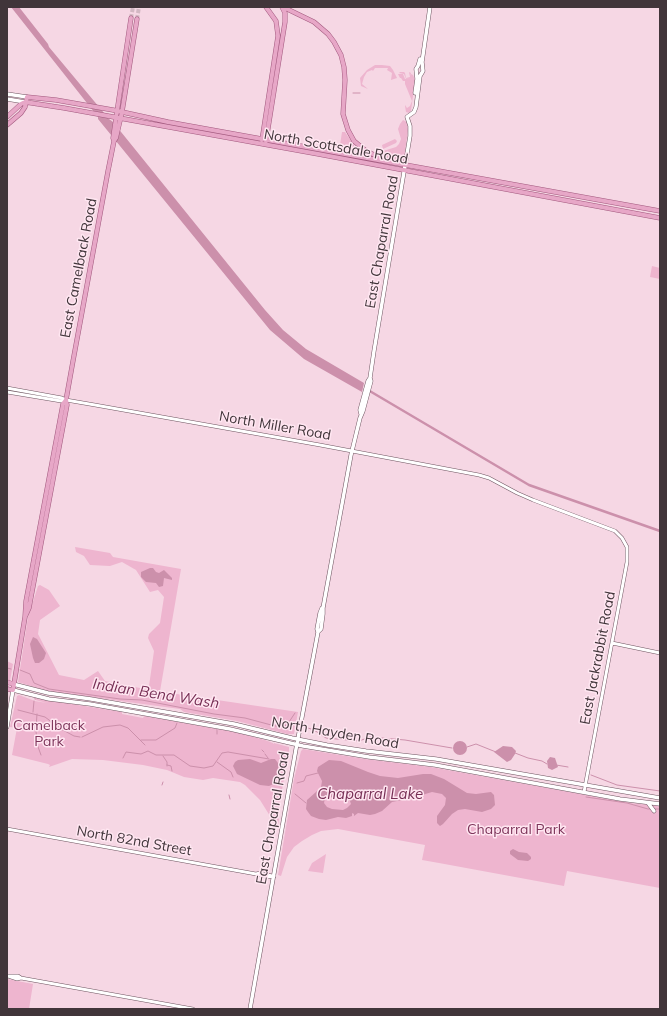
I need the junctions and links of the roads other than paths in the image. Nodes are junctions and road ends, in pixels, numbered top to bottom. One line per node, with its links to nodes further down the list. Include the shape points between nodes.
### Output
1 (266, 7): 8 (main road, via 276,21 278,33)
2 (283, 7): 8 (main road, via 285,19); 22 (main road, via 314,22 331,37 343,60 343,114 348,130 354,141 362,148)
3 (430, 7): 6 (main road)
4 (131, 18): 15 (main road, East Camelback Road)
5 (137, 19): 16 (main road, East Camelback Road)
6 (420, 66): 7 (main road, via 416,69); 7 (main road, via 424,70)
7 (419, 73): 23 (main road, East Chaparral Road, via 416,107 407,117 410,130)
8 (274, 79): 20 (main road)
9 (7, 94): 10 (main road, North Scottsdale Road)
10 (26, 97): 12 (main road); 13 (main road, North Scottsdale Road)
11 (7, 99): 12 (main road, North Scottsdale Road)
12 (25, 102): 14 (main road, North Scottsdale Road); 17 (main road); 19 (main road, via 26,106 21,113)
13 (83, 105): 14 (main road, via 68,105); 15 (main road, North Scottsdale Road)
14 (64, 108): 18 (main road, North Scottsdale Road)
15 (117, 111): 16 (main road, North Scottsdale Road); 18 (main road, East Camelback Road)
16 (122, 112): 18 (main road, East Camelback Road); 20 (main road, North Scottsdale Road)
17 (7, 117)
18 (118, 120): 21 (main road, North Scottsdale Road); 33 (main road, East Camelback Road)
19 (7, 124)
20 (264, 139): 21 (main road); 22 (main road, North Scottsdale Road)
21 (264, 145): 24 (main road, North Scottsdale Road)
22 (387, 162): 23 (main road, North Scottsdale Road)
23 (406, 165): 24 (main road, East Chaparral Road); 25 (main road, North Scottsdale Road)
24 (405, 171): 27 (main road, North Scottsdale Road); 34 (main road, East Chaparral Road, via 369,384)
25 (618, 204): 26 (main road, North Scottsdale Road); 27 (main road)
26 (636, 207): 28 (main road, North Scottsdale Road); 29 (main road)
27 (616, 210): 29 (main road, North Scottsdale Road)
28 (660, 211)
29 (634, 214): 30 (main road, North Scottsdale Road)
30 (660, 218)
31 (7, 388): 33 (street, North Miller Road)
32 (7, 392): 33 (street, North Miller Road)
33 (66, 400): 34 (street, North Miller Road); 39 (main road, East Camelback Road)
34 (352, 451): 35 (street, North Miller Road, via 479,475 533,500); 44 (main road, East Chaparral Road)
35 (615, 531): 36 (street, East Jackrabbit Road, via 625,543 628,558)
36 (612, 643): 37 (street); 46 (street, East Jackrabbit Road)
37 (660, 653)
38 (7, 682): 39 (main road, North Hayden Road)
39 (13, 684): 41 (main road, East Camelback Road); 44 (main road, North Hayden Road, via 48,693 234,724)
40 (7, 689): 41 (main road, North Hayden Road)
41 (12, 690): 42 (main road, East Camelback Road); 45 (main road, North Hayden Road, via 49,699 222,728)
42 (8, 712): 43 (main road, East Camelback Road)
43 (7, 727)
44 (298, 740): 45 (main road, East Chaparral Road); 46 (main road, North Hayden Road, via 436,759)
45 (297, 745): 47 (main road, North Hayden Road, via 369,758 435,765); 53 (main road, East Chaparral Road)
46 (585, 786): 47 (street, East Jackrabbit Road); 48 (main road, North Hayden Road)
47 (584, 792): 49 (main road, North Hayden Road)
48 (660, 798)
49 (647, 802): 50 (main road, North Hayden Road); 51 (main road)
50 (660, 804)
51 (654, 811)
52 (7, 829): 53 (street, North 82nd Street)
53 (274, 876): 56 (main road, East Chaparral Road)
54 (8, 976): 55 (street)
55 (193, 1009)
56 (250, 1009)

